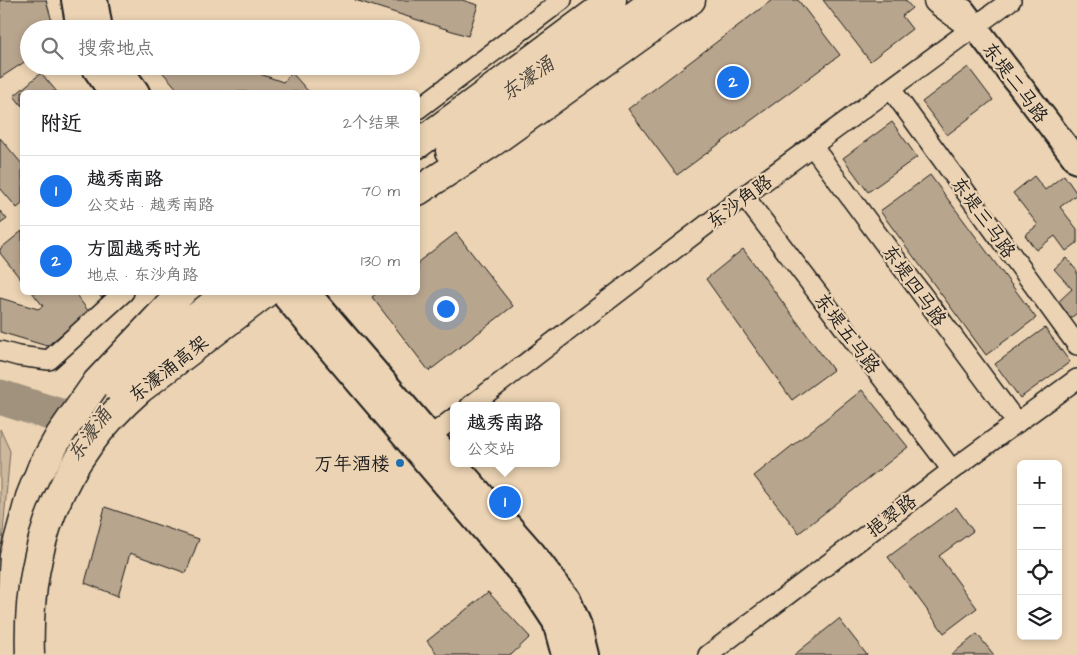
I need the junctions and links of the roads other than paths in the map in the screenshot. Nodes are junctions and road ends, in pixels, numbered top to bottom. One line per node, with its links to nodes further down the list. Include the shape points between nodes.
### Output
1 (74, 0): 10 (main road)
2 (94, 0): 11 (main road)
3 (562, 0): 18 (street)
4 (612, 0): 19 (highway)
5 (655, 0): 22 (highway)
6 (691, 0): 23 (highway, via 493,142)
7 (938, 0): 12 (highway)
8 (955, 0): 12 (main road, 东堤二马路)
9 (1011, 0): 12 (street, 东沙角路)
10 (77, 20)
11 (98, 20)
12 (974, 27): 15 (street, 东沙角路); 21 (main road, 东堤二马路)
13 (99, 75): 16 (main road)
14 (125, 75): 17 (main road)
15 (891, 89): 20 (street, 东沙角路); 29 (street, 东堤三马路)
16 (110, 90)
17 (136, 90)
18 (420, 107)
19 (420, 143)
20 (813, 147): 24 (street, 东沙角路); 34 (street, 东堤四马路)
21 (1077, 161)
22 (420, 174)
23 (420, 190)
24 (744, 196): 32 (street, 东沙角路); 38 (street, 东堤五马路)
25 (121, 295): 30 (street, via 49,360)
26 (179, 295): 39 (highway, bridge, via 97,382 42,466 20,528 14,556)
27 (224, 295): 40 (highway, 东濠涌高架, bridge, via 147,359 108,400 80,444 44,523 33,563 28,598)
28 (286, 295): 35 (main road); 40 (highway, 东濠涌高架, bridge, via 127,401 80,455 58,493 34,569)
29 (1077, 345)
30 (0, 351)
31 (1077, 379): 34 (street, 挹翠路)
32 (475, 402)
33 (450, 421): 35 (street)
34 (1017, 423): 38 (street, 挹翠路)
35 (422, 443): 36 (main road); 41 (main road, via 530,584 555,622)
36 (450, 460)
37 (458, 467): 42 (main road, via 533,553 562,592 578,623)
38 (952, 470): 43 (street, 挹翠路)
39 (8, 655)
40 (28, 655)
41 (564, 655)
42 (586, 655)
43 (708, 655)

